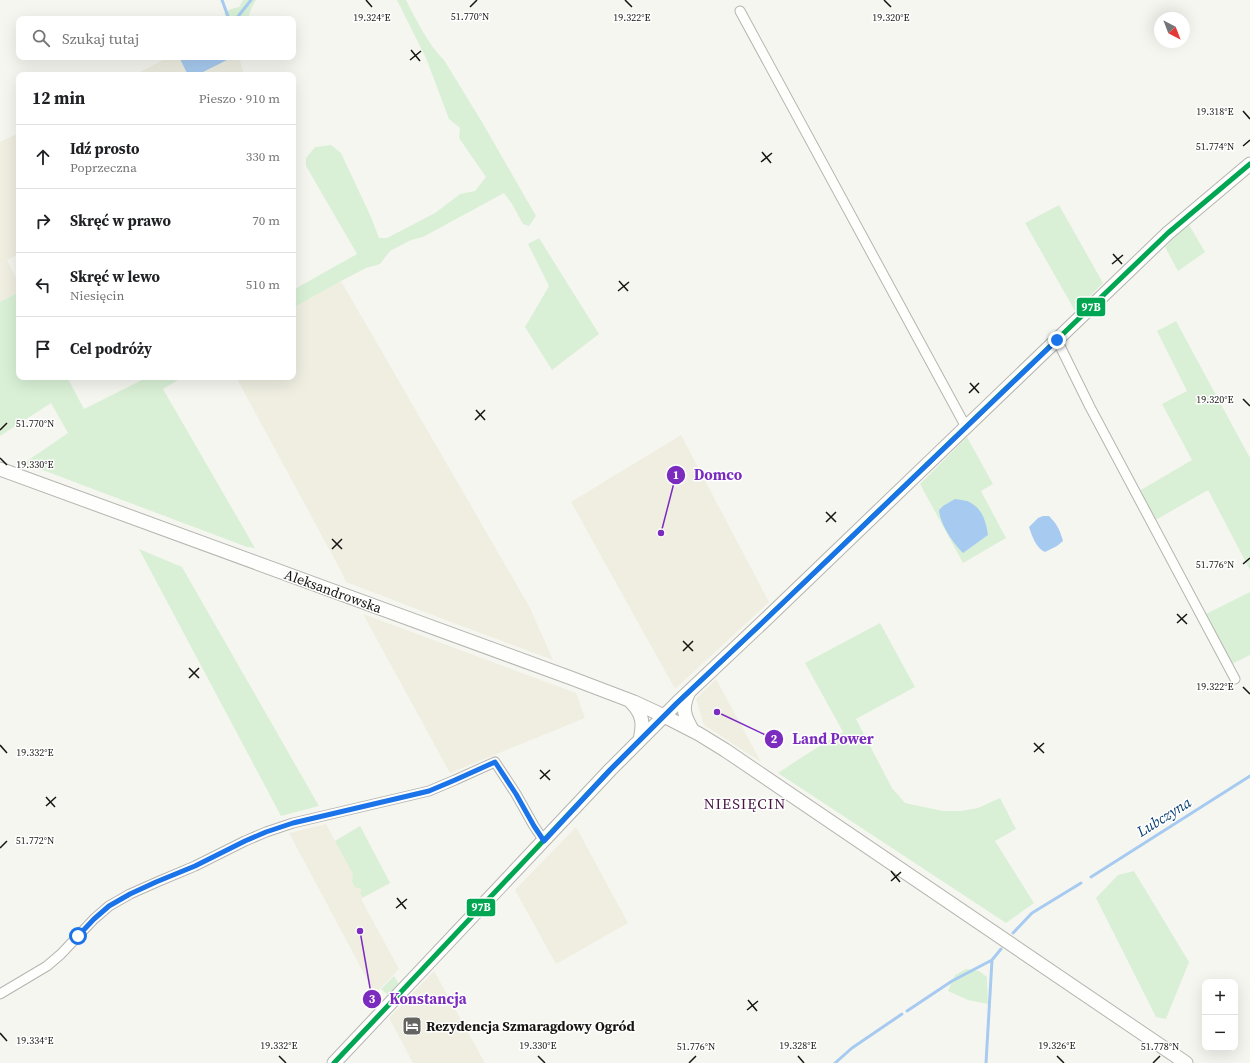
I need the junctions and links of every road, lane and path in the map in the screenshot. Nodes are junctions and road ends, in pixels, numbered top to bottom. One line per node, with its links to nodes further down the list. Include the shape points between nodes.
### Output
1 (740, 12): 4 (street)
2 (1250, 164): 3 (street, via 1168,233)
3 (1057, 340): 4 (street); 6 (street)
4 (966, 427): 7 (street)
5 (0, 469): 8 (street, Aleksandrowska)
6 (1235, 679)
7 (689, 692): 9 (street); 10 (street, via 684,707)
8 (621, 697): 9 (street, Aleksandrowska); 11 (street, via 630,701 641,716 643,725)
9 (664, 716): 10 (street, Aleksandrowska); 11 (street)
10 (693, 731): 15 (street, Aleksandrowska, via 782,788)
11 (640, 740): 12 (street)
12 (544, 841): 13 (street, via 495,762 429,791 293,823 266,832 130,894 109,906 94,919 47,966); 14 (street)
13 (0, 994)
14 (334, 1063)
15 (1186, 1063)

